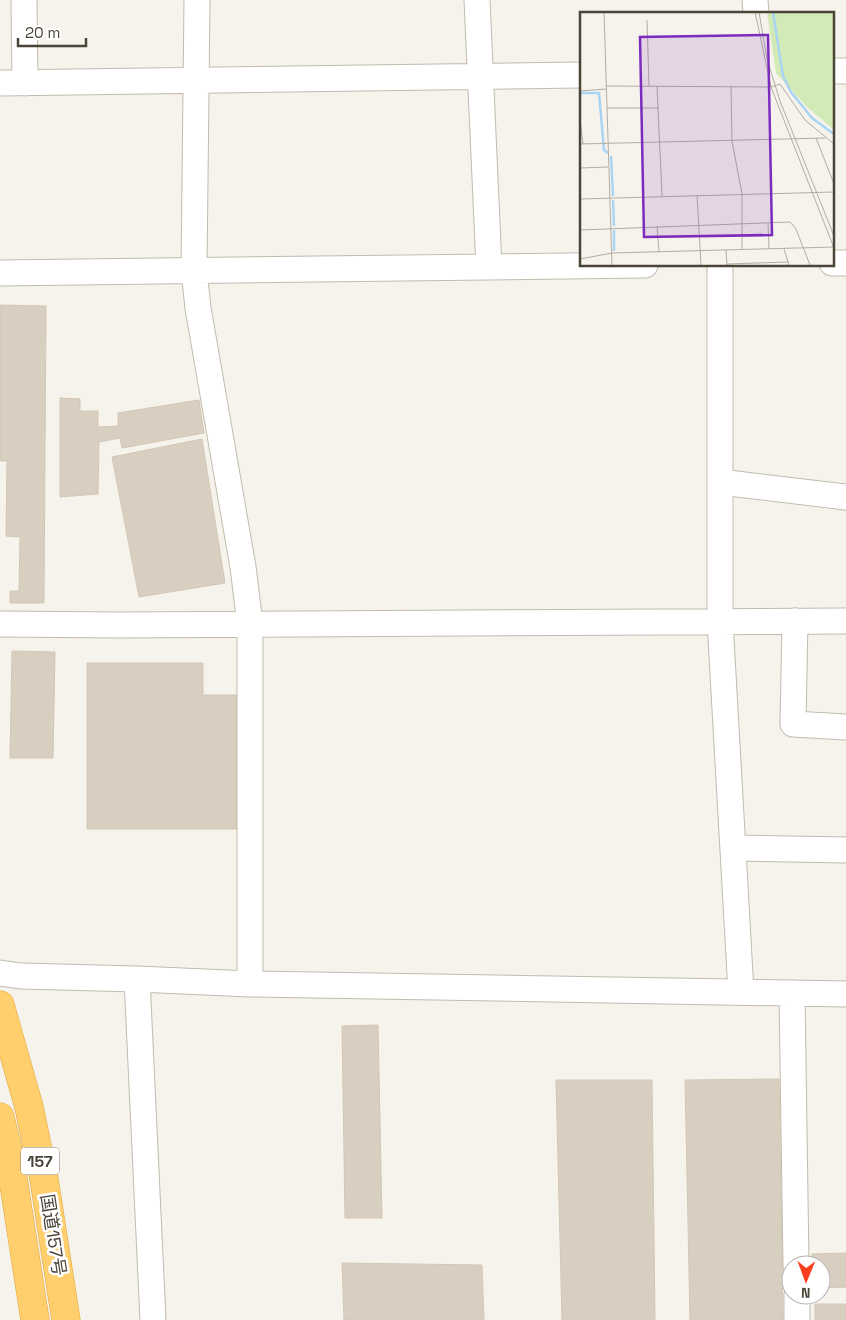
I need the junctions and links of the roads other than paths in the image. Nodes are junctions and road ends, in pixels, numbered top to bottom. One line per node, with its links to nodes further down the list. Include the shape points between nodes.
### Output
1 (24, 0): 8 (street)
2 (197, 0): 6 (street)
3 (478, 0): 5 (street)
4 (580, 75): 5 (street)
5 (481, 76): 6 (street); 11 (street)
6 (196, 81): 8 (street); 12 (street)
7 (0, 83): 8 (street)
8 (25, 84)
9 (580, 266): 11 (street)
10 (720, 266): 14 (street)
11 (489, 267): 12 (street)
12 (194, 271): 13 (street); 20 (street)
13 (0, 273)
14 (720, 482): 15 (street); 16 (street)
15 (846, 497)
16 (720, 621): 17 (street); 20 (street); 22 (street)
17 (795, 621): 18 (street); 21 (street, via 793,724)
18 (846, 621)
19 (0, 624): 20 (street)
20 (250, 624): 26 (street)
21 (846, 727)
22 (733, 848): 23 (street); 27 (street)
23 (846, 850)
24 (0, 973): 25 (street)
25 (137, 979): 26 (street); 36 (street)
26 (250, 984): 27 (street)
27 (741, 992): 28 (street)
28 (792, 993): 29 (street); 32 (street)
29 (846, 994)
30 (0, 1005): 35 (highway, 国道157号 / 157, via 29,1108 44,1179)
31 (0, 1117): 34 (highway, 国道157号 / 157, via 10,1159)
32 (796, 1255)
33 (797, 1305): 37 (street)
34 (35, 1320)
35 (66, 1320)
36 (153, 1320)
37 (797, 1320)

